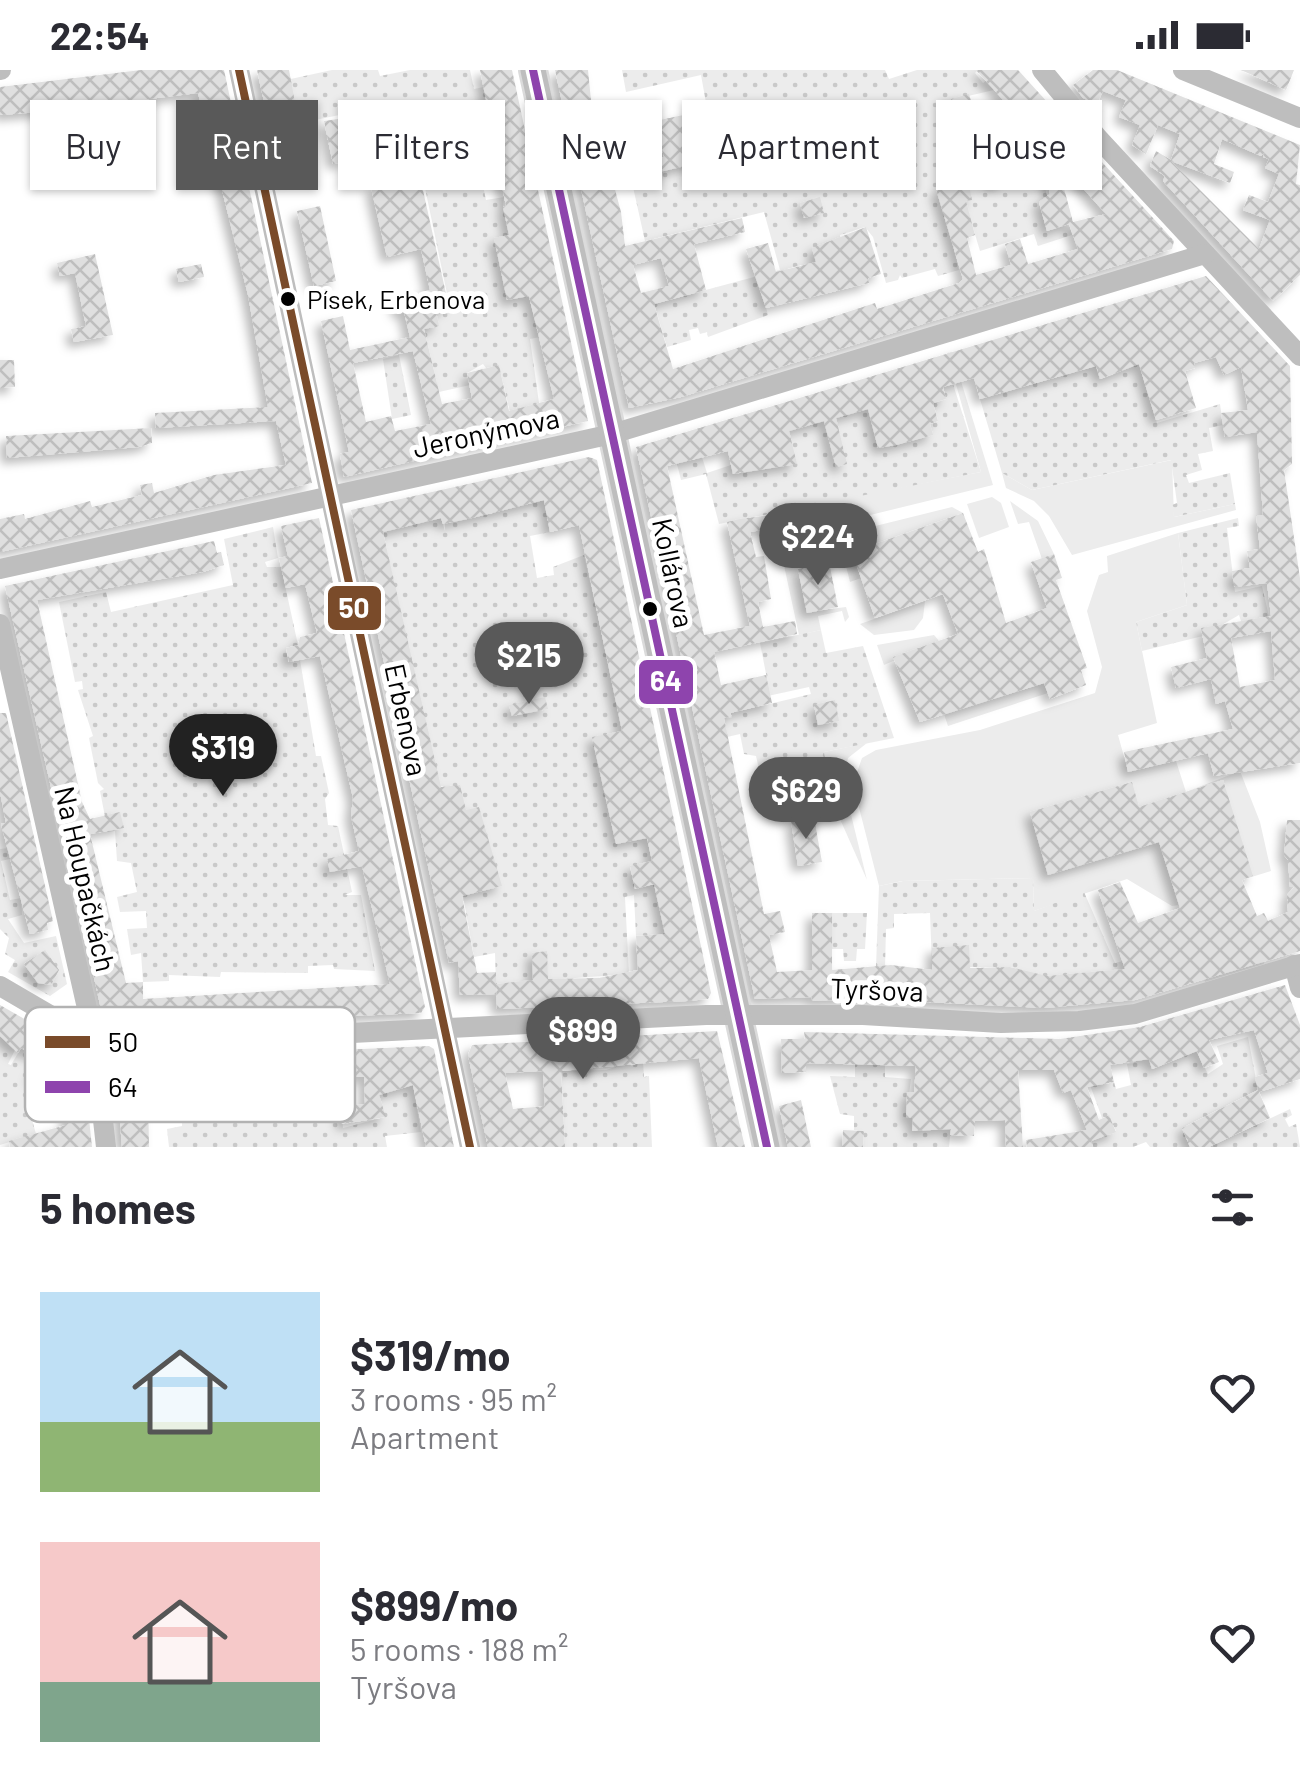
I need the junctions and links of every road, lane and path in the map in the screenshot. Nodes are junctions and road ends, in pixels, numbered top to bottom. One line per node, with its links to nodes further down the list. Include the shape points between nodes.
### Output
1 (239, 70): 9 (street, Erbenova)
2 (533, 70): 8 (main road, Kollárova)
3 (1042, 70): 6 (street)
4 (1183, 70): 5 (street)
5 (1300, 118)
6 (1205, 254): 7 (street); 8 (street, Jeronýmova)
7 (1300, 356)
8 (612, 434): 9 (street, Jeronýmova); 17 (main road, Kollárova)
9 (330, 495): 10 (street, Jeronýmova); 18 (street, Erbenova)
10 (0, 569)
11 (0, 624): 16 (street, Na Houpačkách)
12 (1297, 964): 14 (street); 17 (street, Tyršova, via 1135,1014 1079,1021)
13 (0, 986): 15 (street)
14 (1300, 988)
15 (38, 1007)
16 (87, 1007)
17 (739, 1015): 18 (street, Tyršova); 23 (main road, Kollárova)
18 (444, 1030): 19 (street, Tyršova); 22 (street, Erbenova)
19 (355, 1034)
20 (103, 1122): 21 (street, Na Houpačkách)
21 (106, 1147)
22 (470, 1147)
23 (766, 1147)

